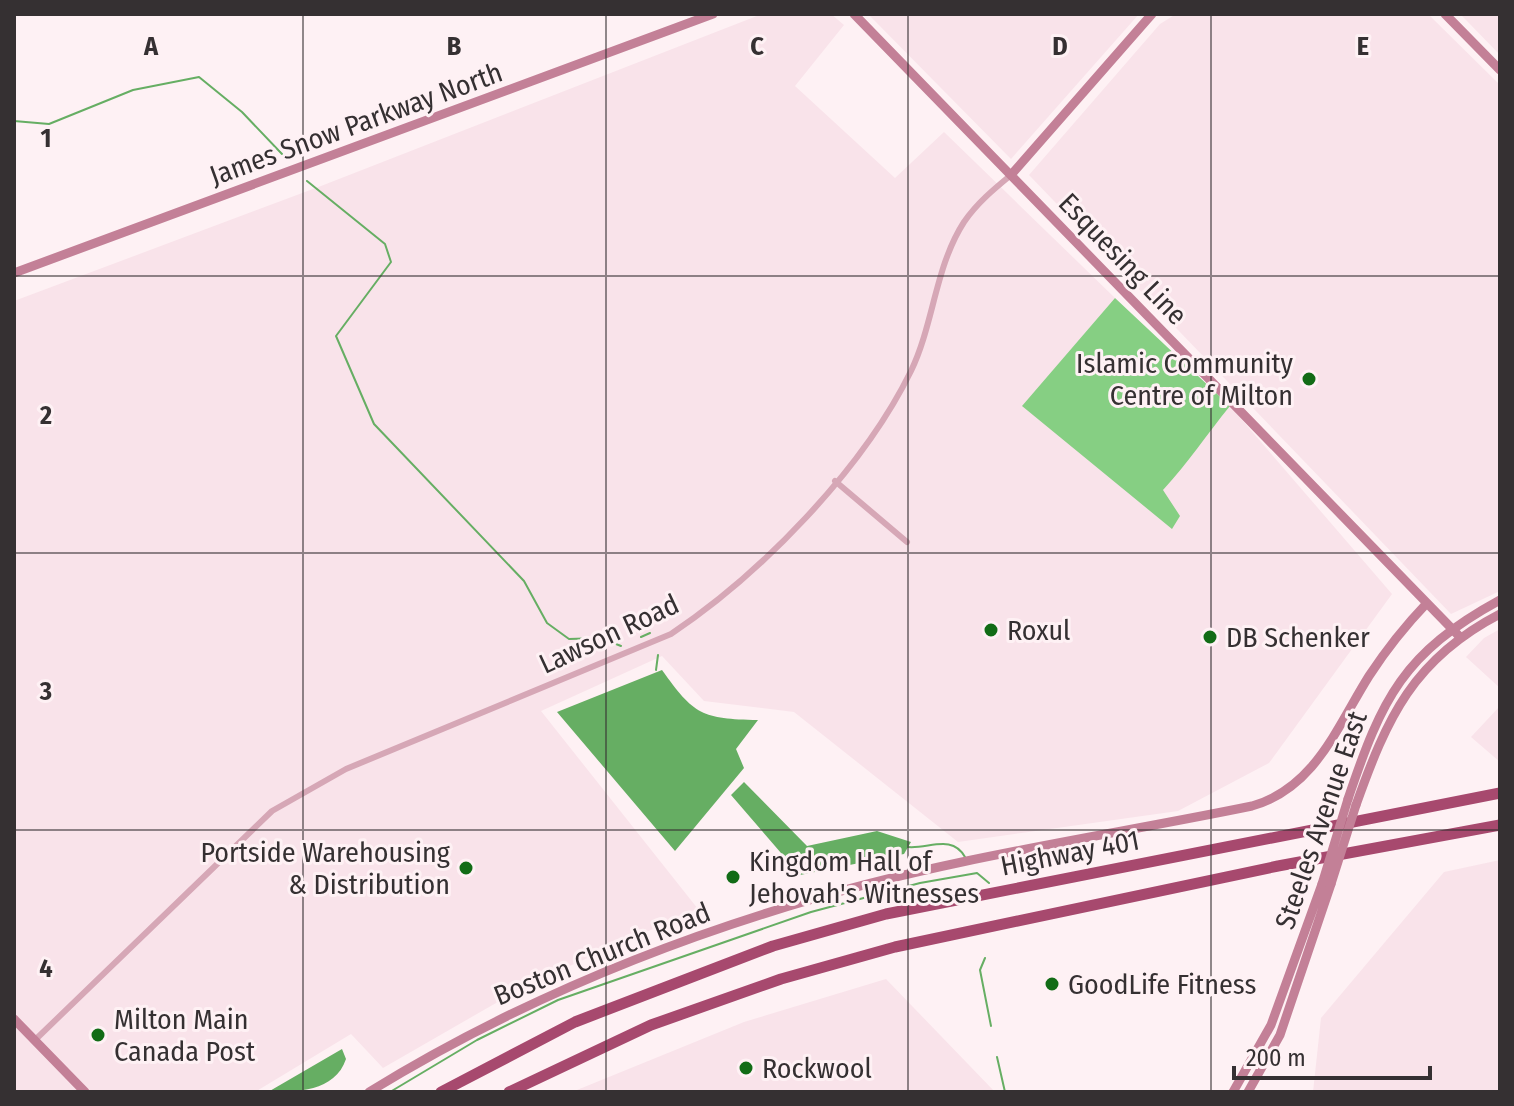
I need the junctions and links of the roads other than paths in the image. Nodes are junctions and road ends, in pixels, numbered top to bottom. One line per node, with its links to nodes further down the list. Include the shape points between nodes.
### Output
1 (713, 14): 7 (street, James Snow Parkway North)
2 (854, 14): 6 (street, Esquesing Line)
3 (1152, 14): 6 (street, Lawson Road)
4 (1445, 14): 5 (street)
5 (1500, 70)
6 (1011, 175): 8 (street, Lawson Road, via 964,223 943,268 911,370 881,421); 11 (street, Esquesing Line)
7 (14, 273)
8 (835, 481): 9 (street); 20 (street, Lawson Road, via 755,572 671,634 346,769 289,799)
9 (907, 542)
10 (1500, 600): 13 (street, Steeles Avenue East)
11 (1427, 603): 13 (street, Esquesing Line); 23 (street, Boston Church Road, via 1388,647 1318,761 1280,796 1252,806 934,869 815,898 712,931 566,988)
12 (1500, 614): 14 (street, Steeles Avenue East)
13 (1452, 629): 14 (street, Esquesing Line); 16 (street, Steeles Avenue East, via 1419,658 1391,694 1369,735)
14 (1460, 637): 16 (street, Steeles Avenue East, via 1433,659 1397,706)
15 (1500, 793): 24 (highway, Highway 401, via 886,914 773,946 575,1022)
16 (1352, 802): 18 (street, Steeles Avenue East, bridge)
17 (1500, 825): 25 (highway, Highway 401, via 895,947 676,1016)
18 (1326, 884): 21 (street, Steeles Avenue East, via 1271,1025); 26 (street, Steeles Avenue East, via 1284,1025)
19 (14, 1019): 20 (street)
20 (35, 1040): 22 (street)
21 (1236, 1088): 26 (street)
22 (85, 1092)
23 (369, 1092)
24 (441, 1092)
25 (509, 1092)
26 (1249, 1092)

